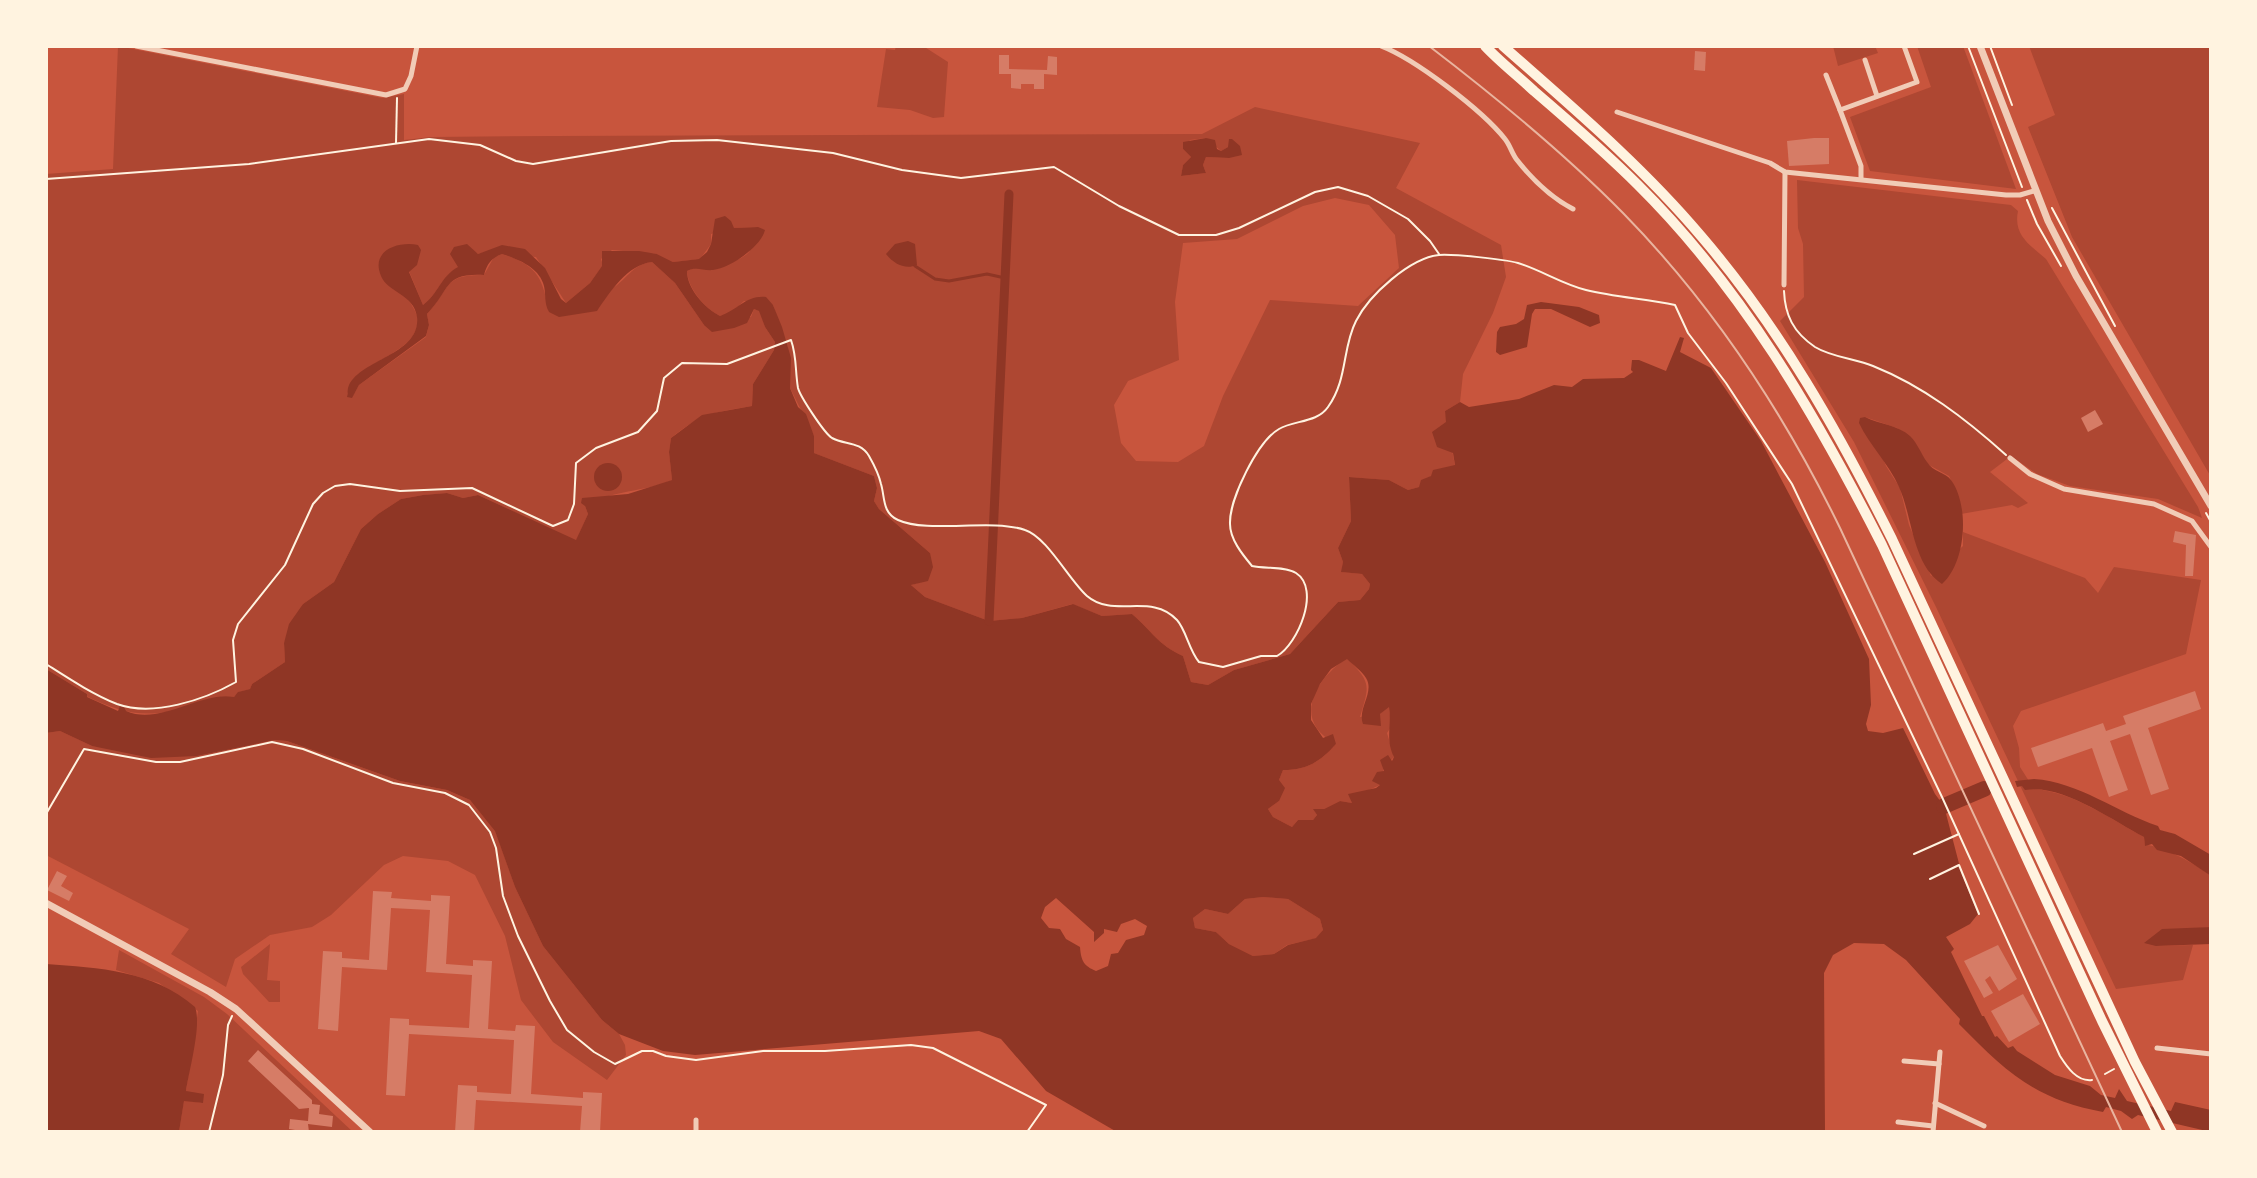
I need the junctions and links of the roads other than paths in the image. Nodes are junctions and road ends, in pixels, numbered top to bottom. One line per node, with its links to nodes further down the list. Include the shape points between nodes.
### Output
1 (136, 46): 2 (street, via 386,95 405,89)
2 (417, 46)
3 (1381, 46): 16 (street, via 1474,108 1557,201)
4 (1485, 46): 35 (highway, via 1638,185 1746,312 1792,380 1882,545)
5 (1503, 46): 31 (highway, via 1646,176 1701,236 1804,374 1892,539)
6 (1904, 46): 10 (street, via 1917,82)
7 (1980, 46): 15 (street)
8 (1865, 60): 10 (street)
9 (1826, 75): 11 (street)
10 (1877, 96): 11 (street)
11 (1840, 110): 14 (street)
12 (1617, 112): 13 (street)
13 (1785, 172): 14 (street); 17 (street)
14 (1861, 178): 15 (street, via 2006,195)
15 (2034, 191): 19 (street, via 2076,276)
16 (1573, 209)
17 (1784, 285)
18 (2010, 458): 20 (street, via 2064,489 2154,504 2192,521)
19 (2211, 506)
20 (2211, 547)
21 (46, 903): 33 (street, via 236,1009)
22 (2157, 1048): 24 (street)
23 (1940, 1052): 26 (street)
24 (2211, 1054)
25 (1904, 1061): 26 (street)
26 (1939, 1064): 27 (street)
27 (1935, 1103): 30 (street); 32 (street)
28 (696, 1120): 34 (street)
29 (1898, 1122): 32 (street)
30 (1984, 1126)
31 (2169, 1127)
32 (1933, 1129)
33 (370, 1132)
34 (696, 1132)
35 (2157, 1132)

